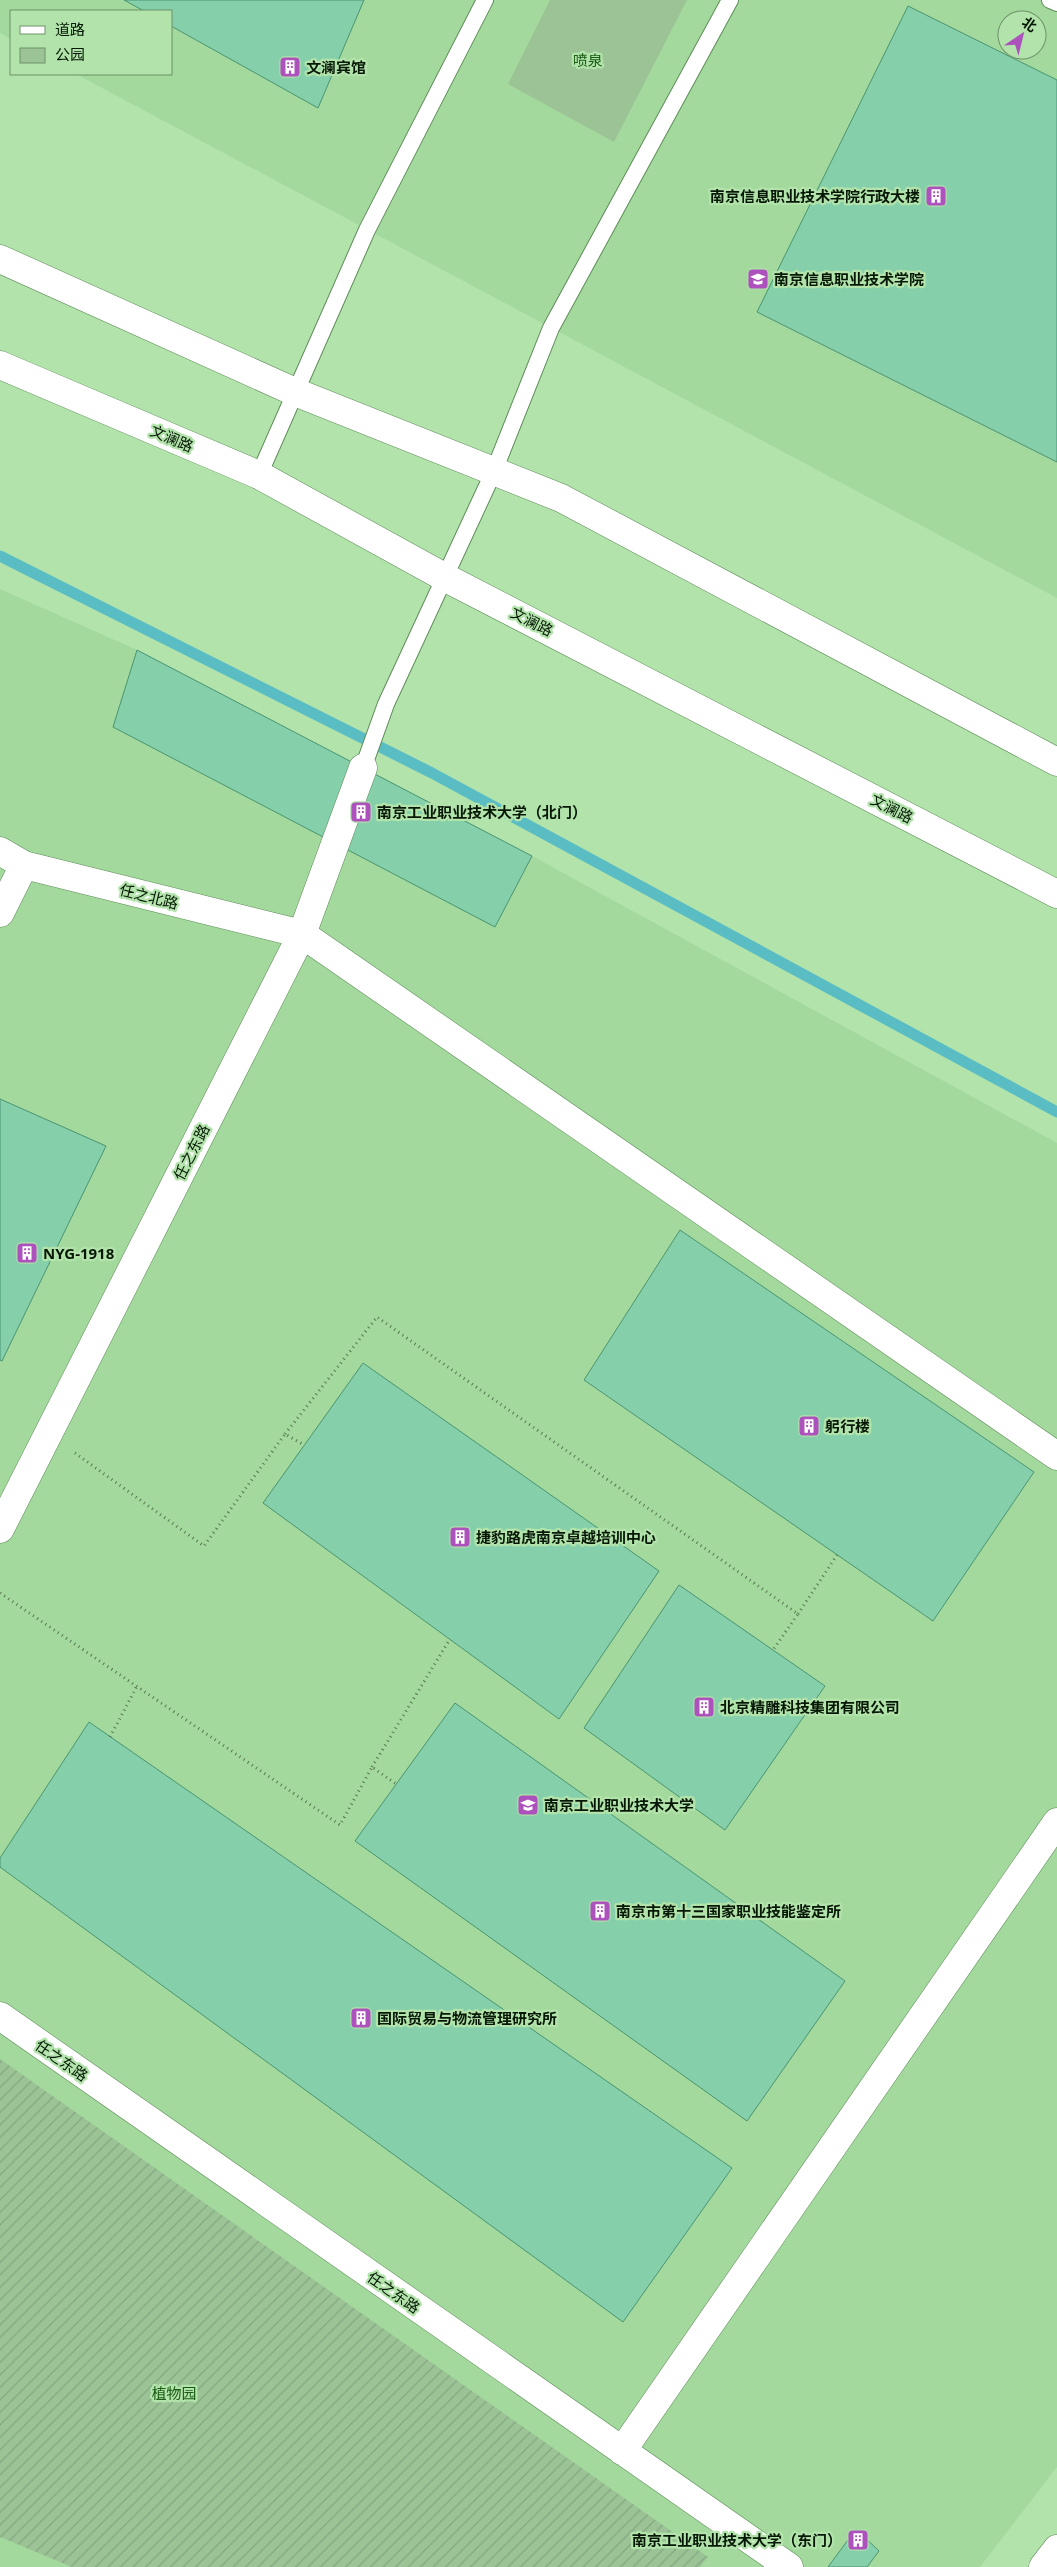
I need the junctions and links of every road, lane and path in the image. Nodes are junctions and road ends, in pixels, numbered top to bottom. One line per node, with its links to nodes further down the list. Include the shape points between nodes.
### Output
1 (485, 0): 7 (lane, via 367,230)
2 (730, 0): 8 (lane, via 551,328)
3 (1050, 0): 4 (lane)
4 (1057, 3)
5 (0, 259): 7 (street)
6 (0, 365): 9 (street, 文澜路)
7 (295, 392): 8 (street); 9 (lane)
8 (494, 472): 10 (lane); 11 (street, via 561,498)
9 (259, 475): 10 (street, 文澜路)
10 (446, 578): 12 (lane, via 386,704); 15 (street, 文澜路)
11 (1057, 762)
12 (363, 768): 17 (street, 任之东路)
13 (0, 851): 14 (street, 任之北路)
14 (24, 865): 16 (street); 17 (street, 任之北路)
15 (1057, 894)
16 (0, 913)
17 (302, 934): 18 (street, 任之东路); 21 (street)
18 (49, 1433): 19 (path, via 204,1546); 22 (street, 任之东路)
19 (285, 1434): 20 (path); 25 (path, via 378,1317)
20 (304, 1445)
21 (1057, 1456)
22 (0, 1529)
23 (837, 1555): 25 (path)
24 (0, 1594): 28 (path)
25 (798, 1614): 27 (path)
26 (450, 1639): 30 (path)
27 (773, 1650)
28 (137, 1686): 29 (path); 30 (path, via 340,1825)
29 (110, 1737)
30 (372, 1767): 31 (path)
31 (396, 1784)
32 (1057, 1822): 34 (street)
33 (0, 2016): 34 (street, 任之东路)
34 (622, 2451): 36 (street, 任之东路)
35 (1057, 2550): 37 (street)
36 (787, 2566)
37 (1043, 2567)

